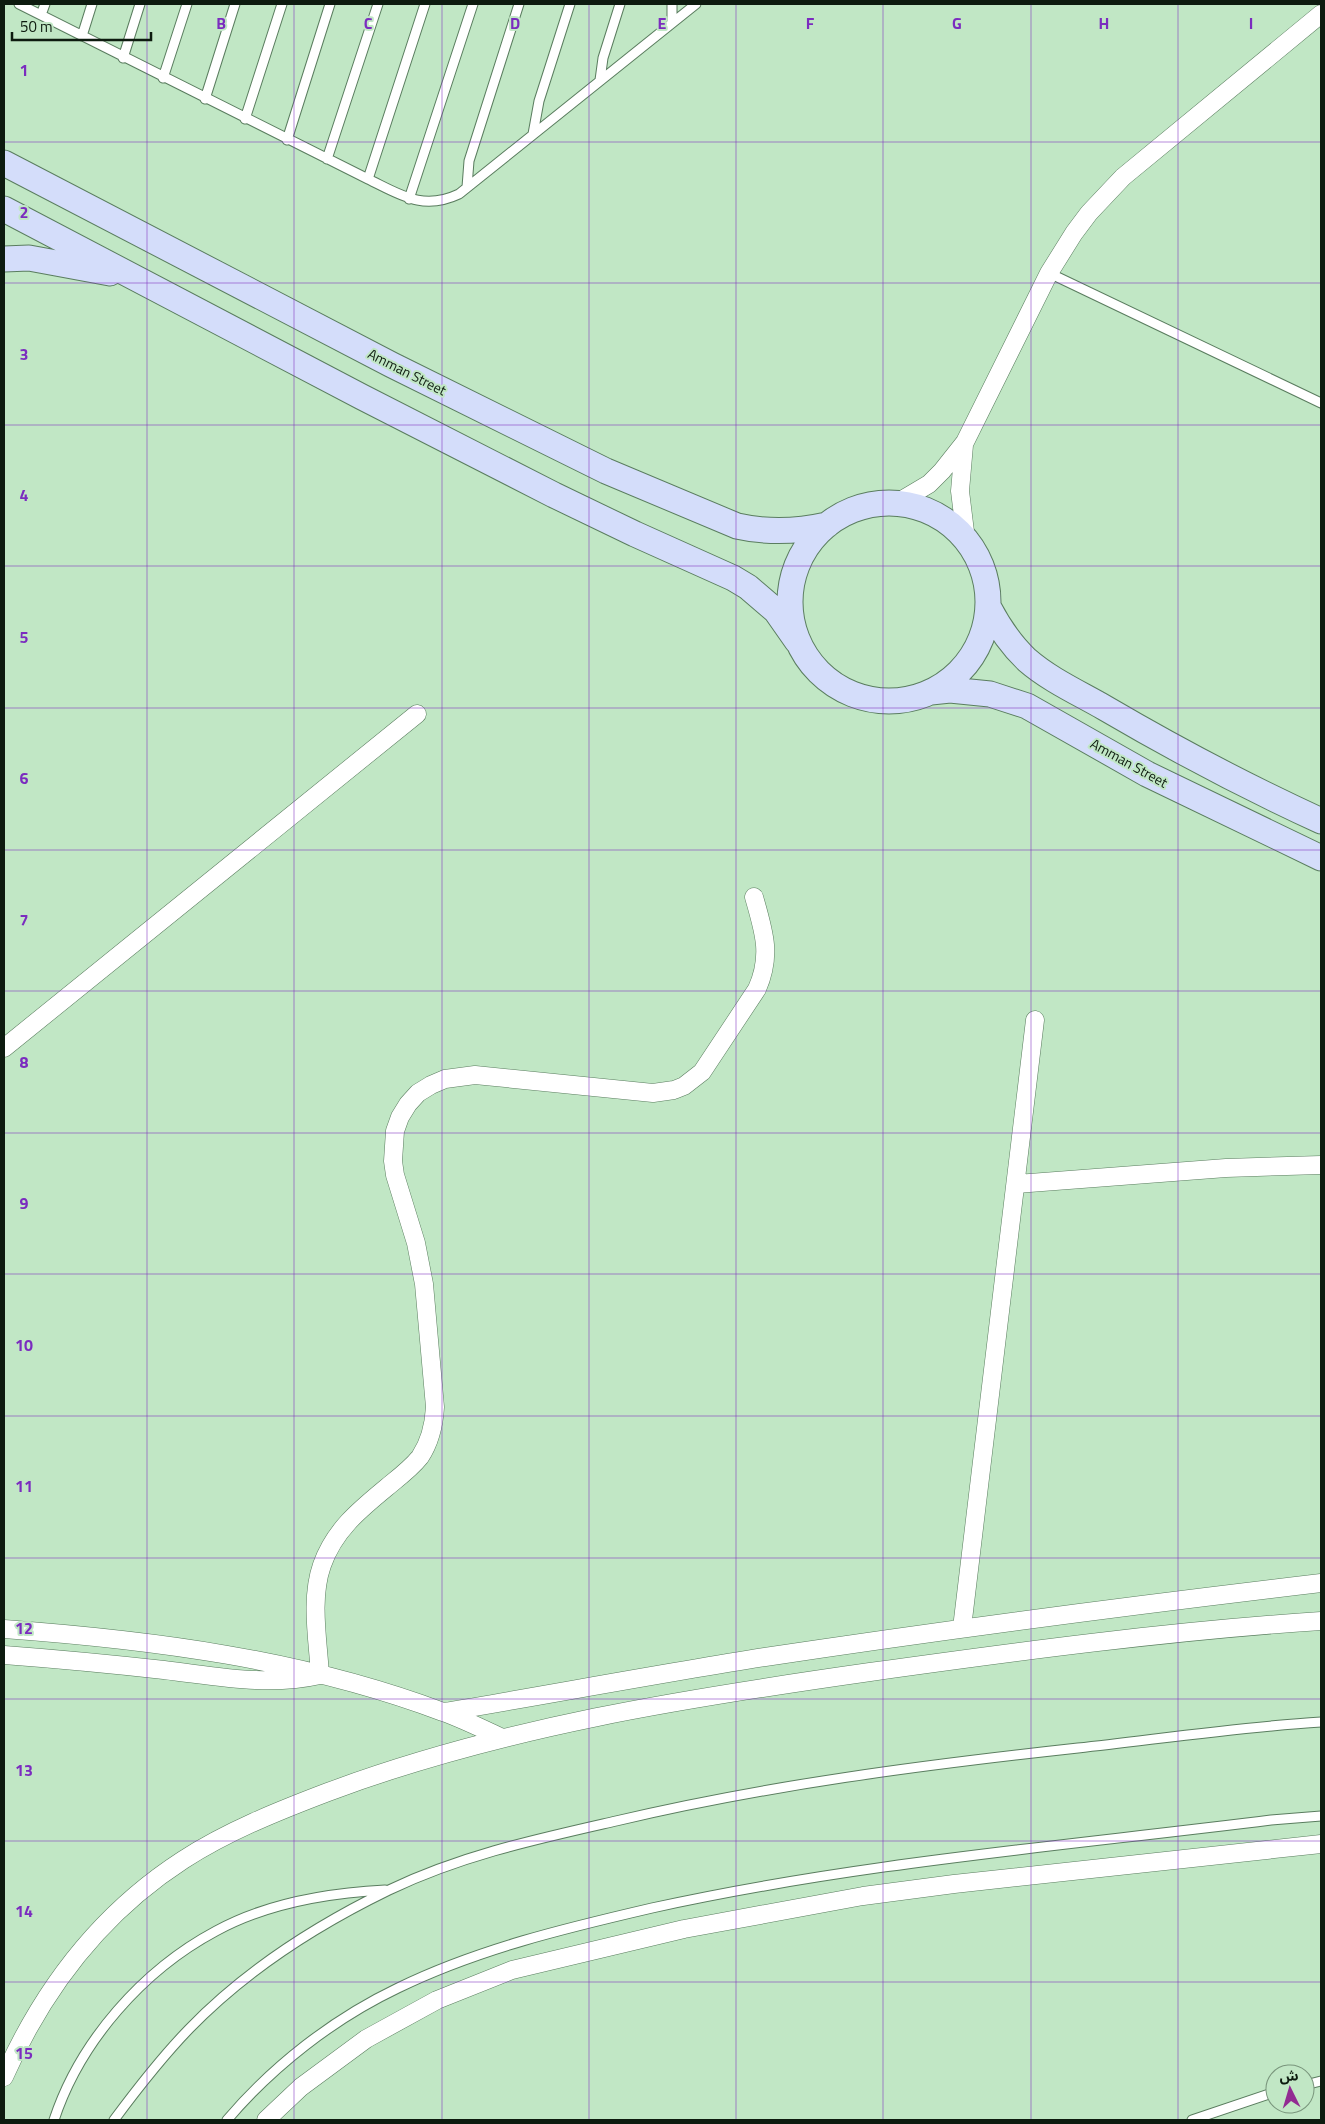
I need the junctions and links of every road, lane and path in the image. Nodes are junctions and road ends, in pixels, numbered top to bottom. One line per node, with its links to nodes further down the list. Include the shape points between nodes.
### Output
1 (19, 4): 18 (lane)
2 (45, 4): 18 (lane)
3 (92, 4): 20 (lane)
4 (140, 4): 21 (lane)
5 (187, 4): 22 (lane)
6 (235, 4): 24 (lane)
7 (282, 4): 25 (lane)
8 (330, 4): 27 (lane)
9 (378, 4): 28 (lane)
10 (425, 4): 30 (lane)
11 (473, 4): 32 (lane)
12 (519, 4): 31 (lane, via 469,161)
13 (570, 4): 26 (lane, via 539,101)
14 (620, 4): 23 (lane, via 603,58)
15 (672, 4): 19 (lane)
16 (696, 4): 19 (lane)
17 (1321, 14): 35 (street, via 1123,177 1089,213)
18 (42, 16): 20 (lane)
19 (672, 22): 23 (lane)
20 (82, 36): 21 (lane)
21 (123, 58): 22 (lane)
22 (163, 78): 24 (lane)
23 (600, 80): 26 (lane)
24 (205, 99): 25 (lane)
25 (245, 119): 27 (lane)
26 (533, 134): 31 (lane)
27 (287, 140): 28 (lane)
28 (328, 160): 30 (lane)
29 (4, 163): 40 (main road, Amman Street, via 383,361 630,482 738,526 782,532)
30 (368, 180): 32 (lane)
31 (467, 187): 32 (lane, via 459,194 440,201 430,203)
32 (410, 199)
33 (4, 209): 36 (main road)
34 (4, 258): 36 (main road, via 29,258)
35 (1049, 274): 37 (lane); 38 (street)
36 (130, 276): 43 (main road, via 554,495 733,578 776,611)
37 (1321, 401)
38 (965, 442): 39 (street, via 929,484); 41 (street, via 960,491)
39 (897, 504): 40 (main road, via 860,508); 41 (main road, via 917,507 935,515)
40 (827, 525): 43 (main road, via 800,558 792,578 790,620)
41 (966, 540): 42 (main road, via 984,572)
42 (988, 608): 44 (main road, via 985,629 965,667); 46 (main road, via 1017,650 1042,671 1158,739)
43 (796, 641): 44 (main road, via 823,677 864,699 886,702 909,700)
44 (931, 692): 47 (main road, Amman Street, via 970,691 1027,706 1148,774)
45 (417, 714): 50 (street)
46 (1321, 821)
47 (1321, 858)
48 (754, 897): 58 (street, via 766,946 763,976 758,989 694,1080 674,1090 653,1093 491,1076 460,1076 431,1084 418,1093 400,1117 395,1131 393,1161 424,1284 434,1421 426,1445 414,1464 354,1514 328,1549 321,1566 316,1602)
49 (1035, 1020): 52 (street)
50 (4, 1048)
51 (1321, 1164): 52 (street)
52 (1016, 1184): 56 (street)
53 (1321, 1584): 56 (street)
54 (1321, 1621): 61 (street, via 1257,1625 993,1655 746,1690)
55 (4, 1628): 58 (street, via 194,1648)
56 (962, 1628): 59 (street)
57 (4, 1656): 58 (street, via 251,1681 286,1681)
58 (320, 1675): 59 (street)
59 (445, 1712): 61 (street)
60 (1321, 1722): 64 (lane, via 943,1763 756,1792 663,1810 482,1853)
61 (502, 1738): 65 (street, via 368,1777 302,1802 238,1830 182,1861 130,1899 70,1963 29,2023)
62 (1321, 1816): 69 (lane, via 824,1875 689,1900 540,1936 451,1964 364,2006 286,2062)
63 (1321, 1844): 70 (street, via 863,1896 684,1929 512,1970 437,2000 366,2039 301,2087)
64 (390, 1890): 67 (lane, via 355,1892 286,1905 239,1920 192,1946 145,1983 105,2027 71,2080); 68 (lane, via 305,1936 228,1994 189,2028)
65 (4, 2077)
66 (1265, 2095): 71 (lane)
67 (54, 2120)
68 (114, 2120)
69 (226, 2120)
70 (266, 2120)
71 (1192, 2120)

